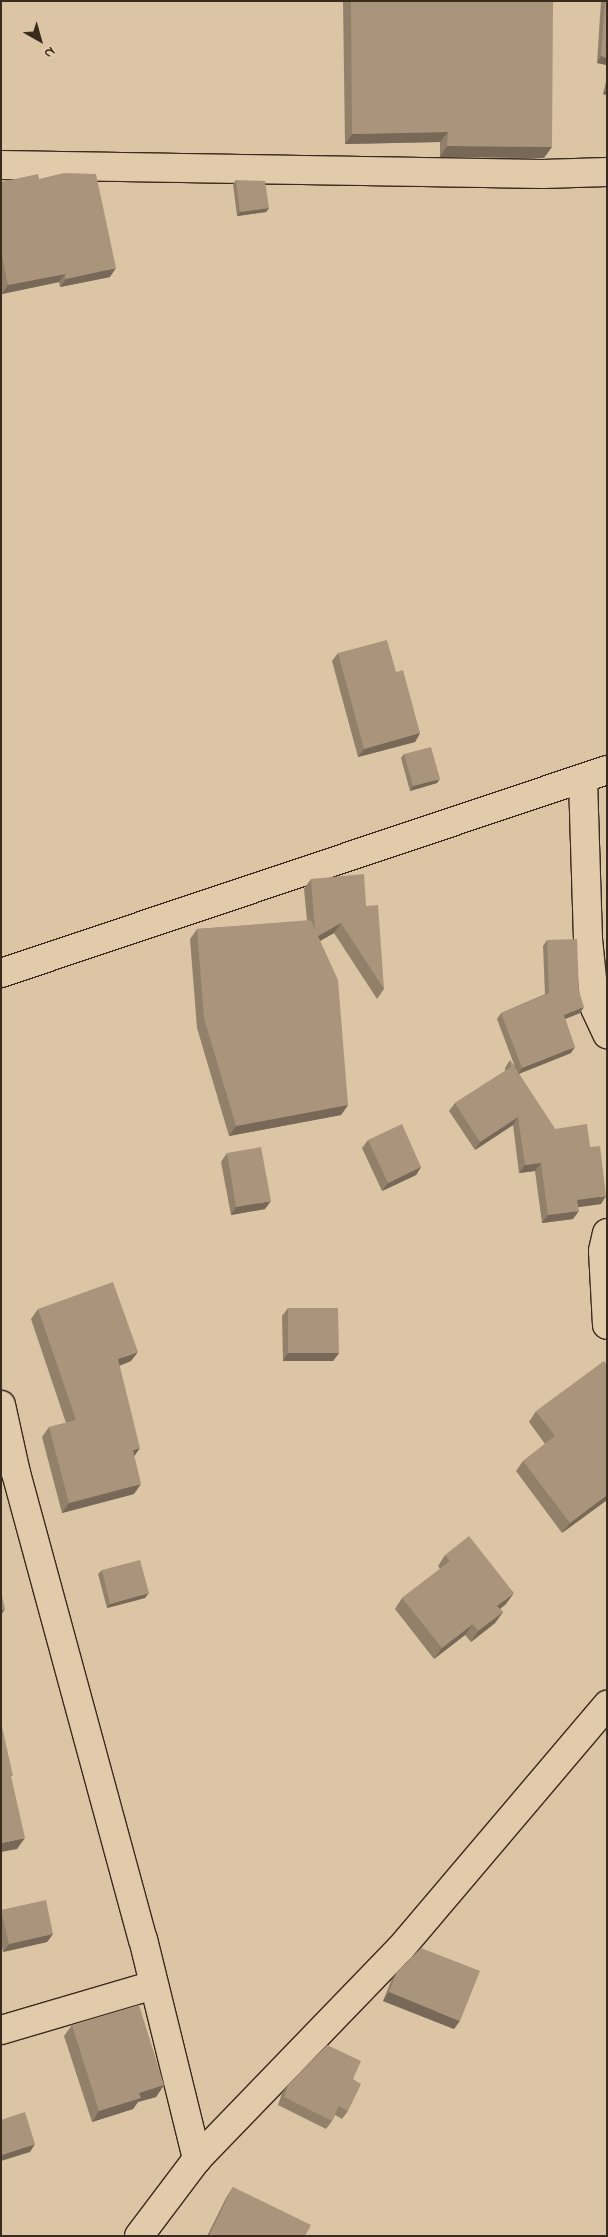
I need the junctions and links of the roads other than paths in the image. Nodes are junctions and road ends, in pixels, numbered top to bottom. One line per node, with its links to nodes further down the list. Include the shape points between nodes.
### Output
1 (1, 165): 2 (street, via 542,174)
2 (607, 172)
3 (595, 775): 4 (street); 5 (street, via 588,939 595,1008)
4 (1, 973)
5 (607, 1034)
6 (607, 1233): 7 (street, via 603,1251)
7 (607, 1325)
8 (1, 1404): 10 (street, via 16,1473)
9 (607, 1705): 12 (street, via 401,1948)
10 (154, 1985): 11 (street); 12 (street)
11 (1, 2030)
12 (197, 2159): 13 (street)
13 (139, 2236)

